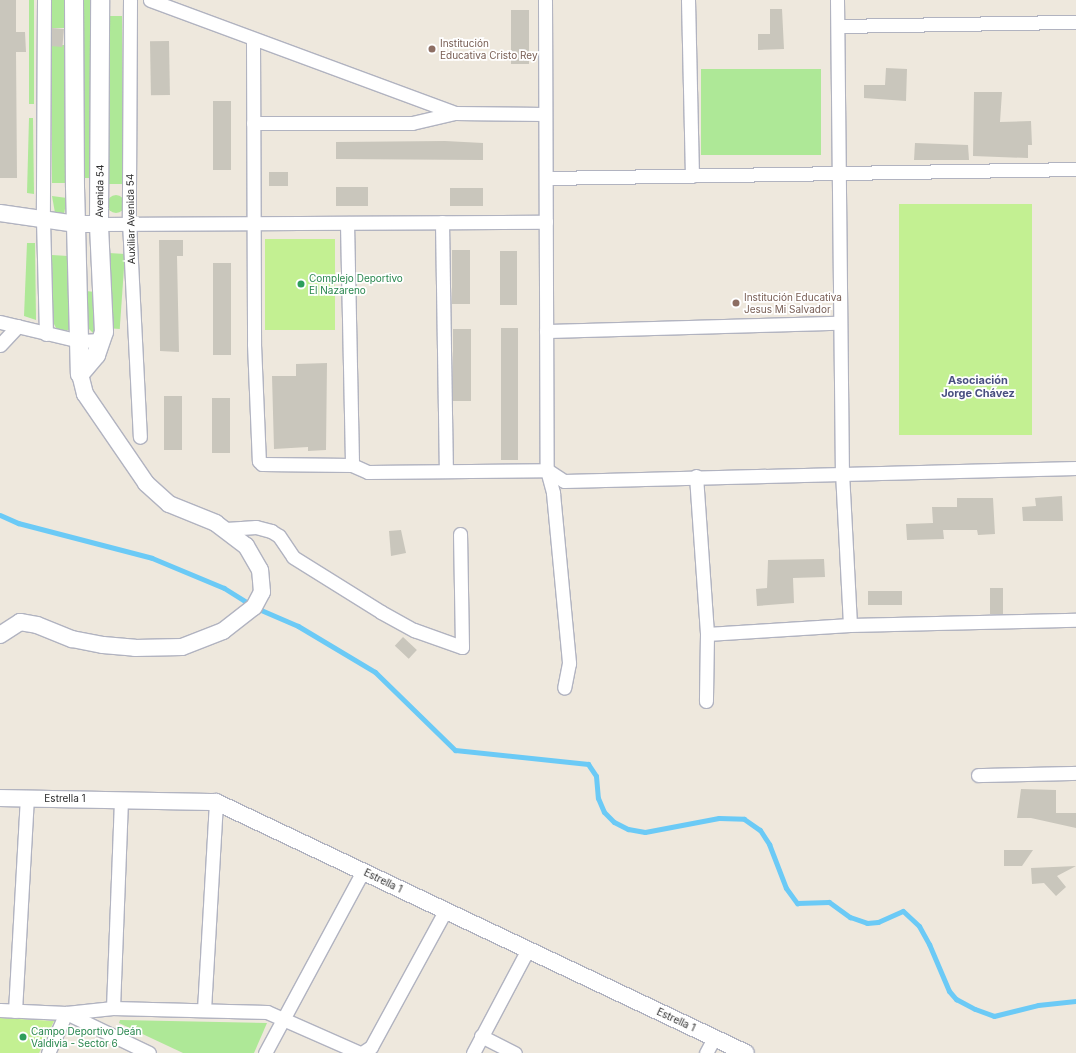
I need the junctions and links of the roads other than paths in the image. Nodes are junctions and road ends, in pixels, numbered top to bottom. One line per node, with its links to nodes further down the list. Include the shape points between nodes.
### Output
1 (44, 0): 20 (street)
2 (74, 0): 26 (main road)
3 (100, 0): 27 (main road, Avenida 54)
4 (130, 0): 22 (street, Auxiliar Avenida 54)
5 (150, 0): 11 (street)
6 (545, 0): 13 (street)
7 (688, 0): 17 (street)
8 (837, 0): 10 (street)
9 (1076, 22): 10 (street)
10 (838, 26): 16 (street)
11 (253, 39): 12 (street); 14 (street)
12 (455, 113): 13 (street); 14 (street, via 412,123)
13 (545, 114): 18 (street)
14 (252, 124): 21 (street)
15 (1076, 169): 16 (street)
16 (838, 172): 17 (street); 29 (street)
17 (692, 176): 18 (street)
18 (547, 178): 24 (street)
19 (0, 213): 20 (street)
20 (43, 220): 26 (street); 32 (street)
21 (252, 221): 22 (street); 25 (street); 38 (street, via 259,461 267,464)
22 (129, 222): 27 (street); 37 (street, Auxiliar Avenida 54)
23 (442, 222): 24 (street); 25 (street); 40 (street)
24 (546, 222): 31 (street)
25 (347, 223): 38 (street)
26 (76, 224): 27 (street); 34 (main road)
27 (99, 224): 33 (main road, Avenida 54, via 104,332)
28 (0, 322): 30 (street)
29 (840, 323): 31 (street); 42 (street)
30 (18, 326): 32 (street); 35 (street)
31 (546, 331): 41 (street)
32 (46, 334): 34 (street)
33 (101, 340): 34 (street); 36 (main road, Avenida 54, via 96,355)
34 (80, 341): 36 (main road)
35 (0, 345)
36 (80, 374): 44 (street, via 85,394 156,496)
37 (140, 438)
38 (352, 465): 40 (street, via 368,472)
39 (1076, 468): 42 (street)
40 (446, 470): 41 (street)
41 (547, 470): 43 (street, via 564,481); 50 (street, via 553,494 569,663)
42 (842, 472): 43 (street); 47 (street)
43 (696, 476): 48 (street)
44 (226, 529): 45 (street, via 256,527 271,531 279,536 293,557 381,612 414,630 462,647); 49 (street, via 255,558 260,570 262,592 254,607 211,638 182,647 135,648 72,639 37,625 20,622)
45 (460, 534)
46 (1076, 620): 47 (street)
47 (850, 625): 48 (street)
48 (707, 634): 51 (street)
49 (0, 635)
50 (564, 688)
51 (706, 701)
52 (1076, 773): 53 (street)
53 (978, 775)
54 (0, 798): 55 (street, Estrella 1)
55 (26, 799): 56 (street, Estrella 1); 63 (street)
56 (122, 799): 57 (street, Estrella 1); 61 (street)
57 (216, 802): 58 (street, Estrella 1); 64 (street)
58 (363, 871): 59 (street, Estrella 1); 66 (street)
59 (446, 911): 60 (street, Estrella 1); 72 (street, via 371,1047)
60 (528, 949): 67 (street); 68 (street, Estrella 1)
61 (113, 1008): 64 (street); 65 (street)
62 (0, 1010): 63 (street)
63 (15, 1010): 65 (street)
64 (204, 1010): 66 (street, via 267,1012)
65 (66, 1012): 69 (street); 70 (street)
66 (283, 1018): 71 (street); 72 (street)
67 (481, 1036): 73 (street); 74 (street)
68 (714, 1038): 75 (street); 76 (street, Estrella 1)
69 (48, 1053)
70 (150, 1053)
71 (265, 1053)
72 (361, 1053)
73 (473, 1053)
74 (515, 1053)
75 (706, 1053)
76 (746, 1053)

